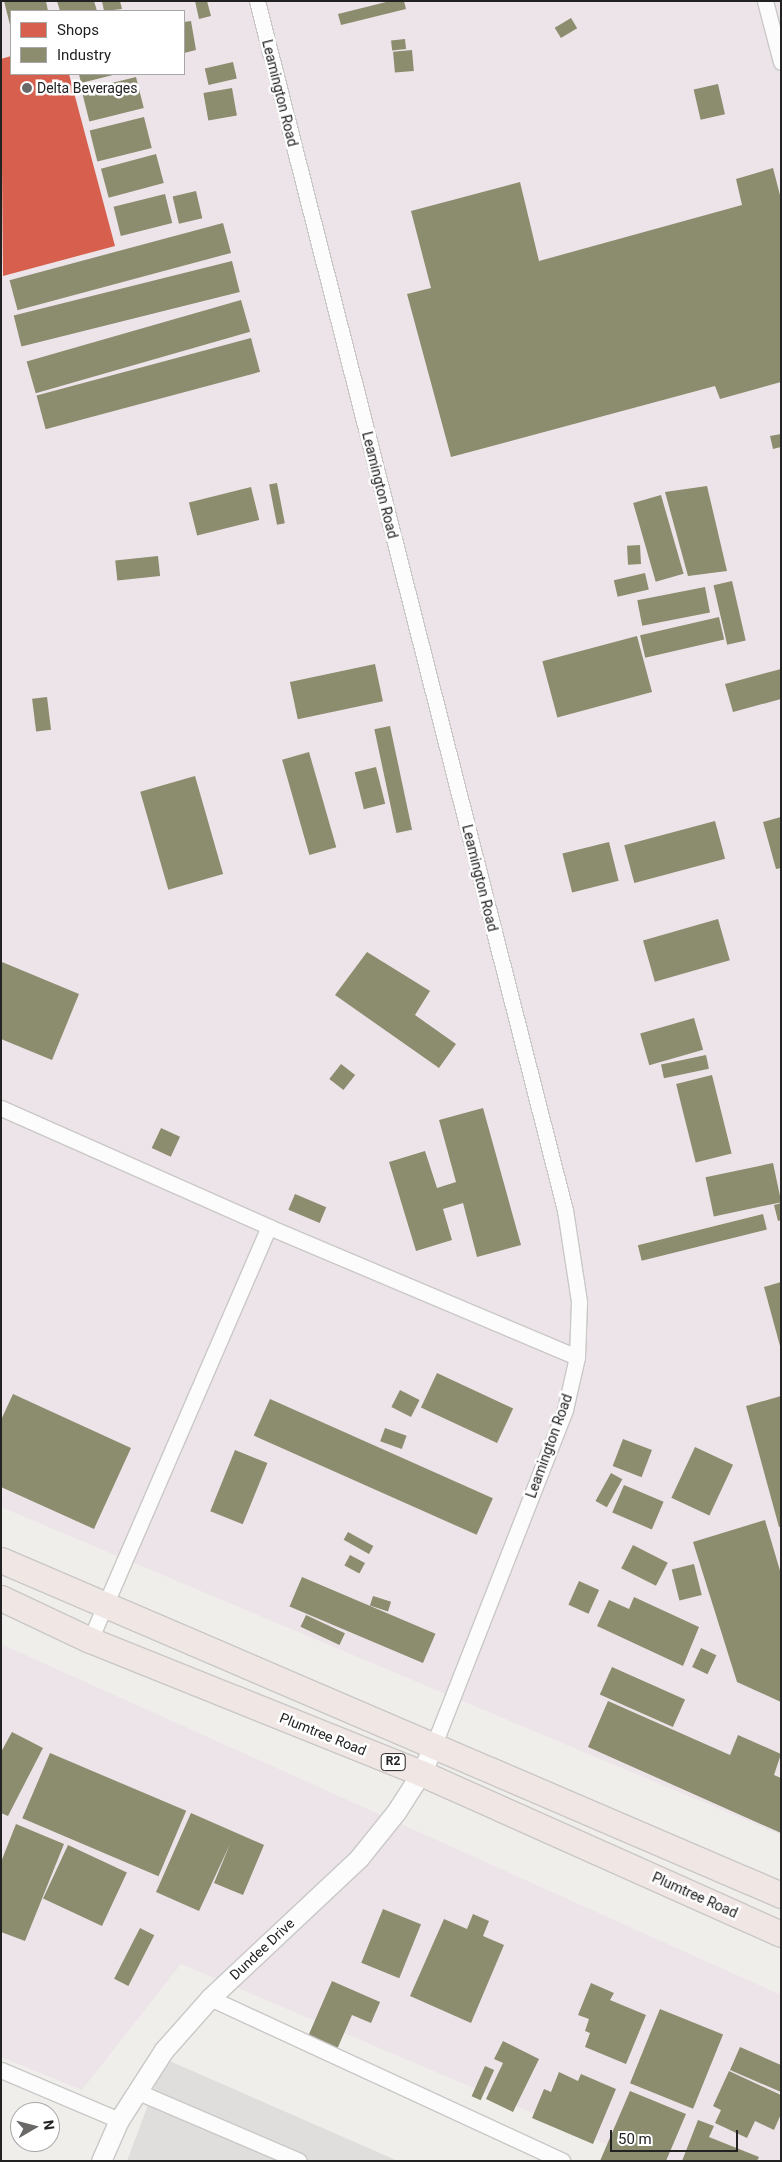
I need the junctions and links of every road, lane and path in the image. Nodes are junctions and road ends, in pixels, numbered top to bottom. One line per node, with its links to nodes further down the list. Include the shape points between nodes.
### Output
1 (257, 1): 6 (street, Leamington Road, via 565,1210 579,1302)
2 (765, 1): 3 (street)
3 (781, 62)
4 (1, 1108): 5 (street)
5 (269, 1227): 6 (street); 9 (street)
6 (578, 1357): 11 (street, Leamington Road, via 565,1410)
7 (1, 1560): 9 (highway, R2)
8 (1, 1598): 10 (highway, Plumtree Road / R2)
9 (103, 1607): 10 (street); 11 (highway, R2)
10 (90, 1640): 12 (highway, Plumtree Road / R2)
11 (434, 1744): 12 (street, Dundee Drive); 13 (highway, R2)
12 (422, 1773): 14 (highway, Plumtree Road / R2); 15 (street, Dundee Drive, via 359,1858)
13 (781, 1895)
14 (781, 1934)
15 (210, 1998): 17 (street, Dundee Drive, via 164,2050); 21 (street)
16 (1, 2070): 18 (street)
17 (136, 2091): 18 (street, Dundee Drive); 20 (street)
18 (119, 2120): 19 (street, Dundee Drive)
19 (101, 2161)
20 (299, 2161)
21 (562, 2161)

